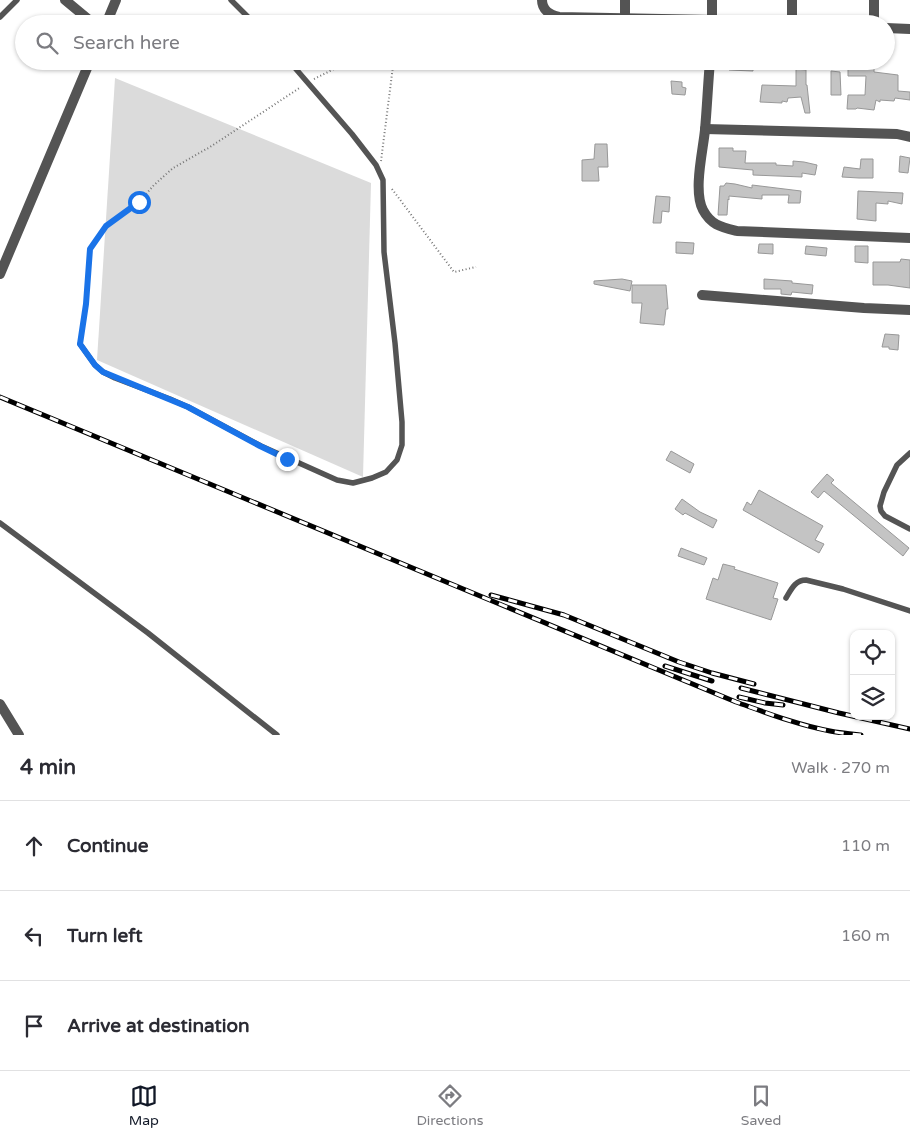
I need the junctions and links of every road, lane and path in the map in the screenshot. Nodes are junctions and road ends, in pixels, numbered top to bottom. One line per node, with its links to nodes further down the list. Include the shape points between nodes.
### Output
1 (65, 0): 10 (street)
2 (116, 0): 11 (street)
3 (231, 0): 12 (lane)
4 (625, 0): 14 (street)
5 (712, 0): 15 (street)
6 (792, 0): 16 (street)
7 (874, 0): 17 (street)
8 (14, 1): 18 (lane)
9 (542, 2): 13 (street)
10 (83, 15)
11 (110, 15)
12 (246, 15)
13 (552, 15)
14 (626, 15)
15 (712, 15)
16 (792, 15)
17 (874, 15)
18 (0, 17)
19 (895, 28): 20 (street)
20 (910, 29)
21 (86, 70): 33 (street)
22 (297, 70): 26 (lane)
23 (332, 70): 26 (path)
24 (393, 70): 29 (path)
25 (709, 70): 27 (street)
26 (307, 82): 29 (lane, via 352,134); 36 (path, via 173,168 139,202 106,226 90,249)
27 (705, 129): 28 (street); 31 (street, via 698,188 702,208 720,227 737,231)
28 (910, 137)
29 (380, 173): 36 (lane, via 384,188 384,252 402,422 401,449 386,472 361,482 337,480 260,446 188,407 103,372)
30 (391, 188): 32 (path, via 454,272)
31 (910, 238)
32 (476, 267)
33 (0, 274)
34 (702, 295): 35 (street)
35 (910, 310)
36 (80, 344)
37 (910, 453): 39 (lane, via 897,465 880,506 885,516)
38 (0, 522): 44 (lane)
39 (910, 529)
40 (786, 598): 41 (lane, via 796,583 806,580)
41 (910, 611)
42 (0, 704): 43 (street)
43 (19, 735)
44 (277, 735)

